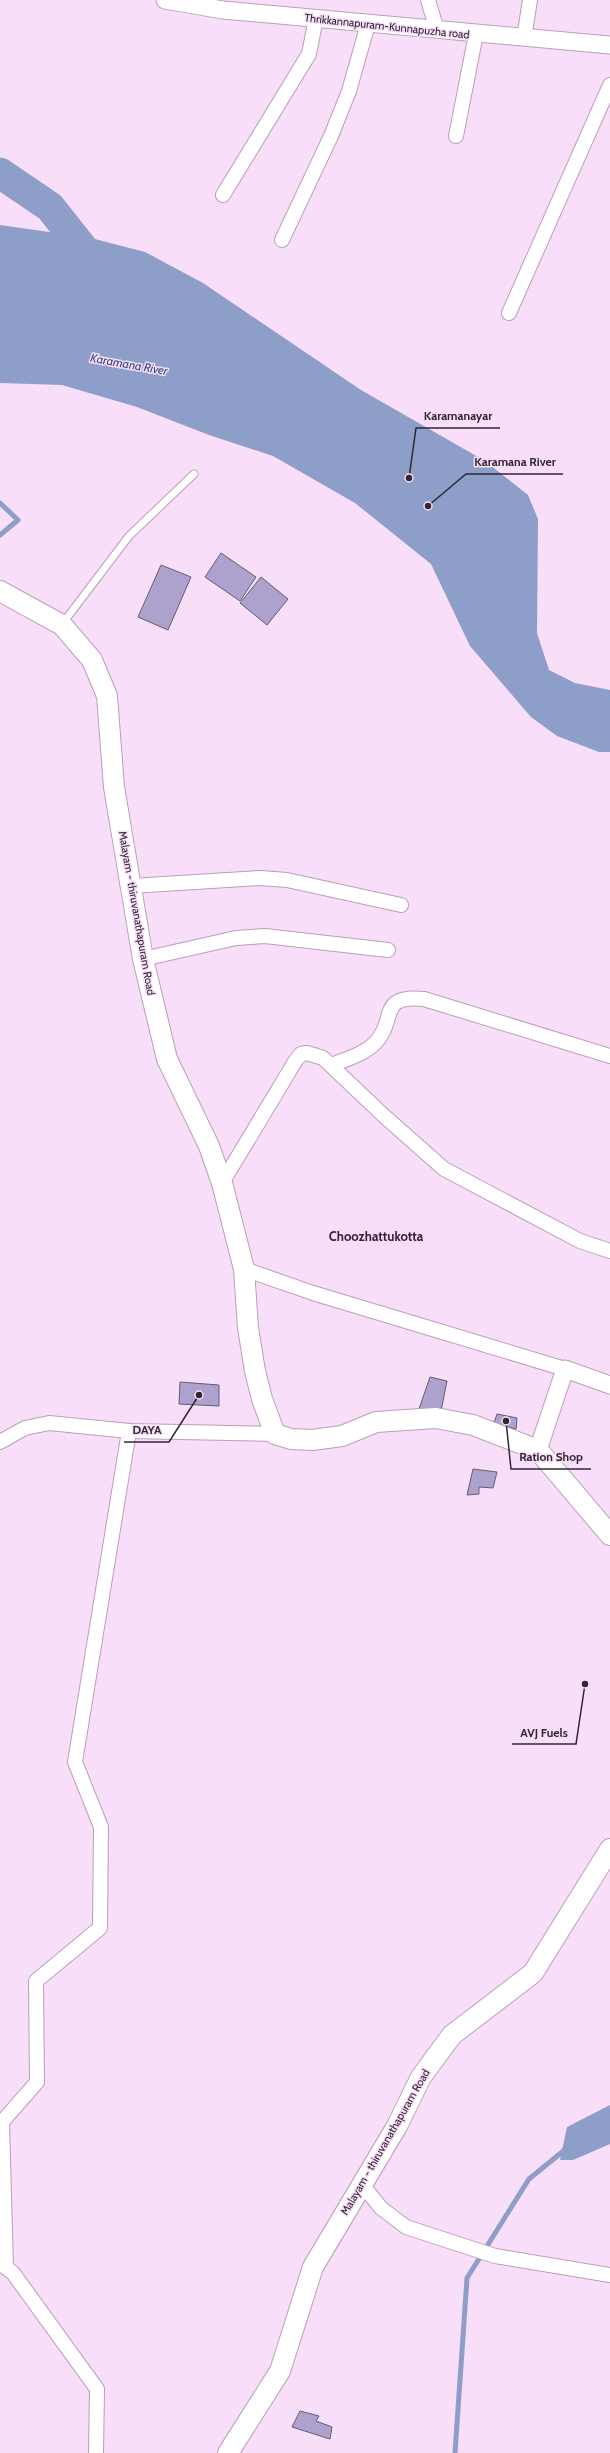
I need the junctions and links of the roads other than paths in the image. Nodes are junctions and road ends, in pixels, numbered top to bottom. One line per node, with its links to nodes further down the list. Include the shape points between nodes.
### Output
1 (165, 0): 4 (street, Thrikkannapuram-Kunnapuzha road, via 223,10)
2 (428, 0): 6 (street)
3 (530, 0): 8 (street)
4 (316, 18): 5 (street, Thrikkannapuram-Kunnapuzha road); 12 (street, via 309,54)
5 (368, 24): 6 (street, Thrikkannapuram-Kunnapuzha road); 13 (street, via 349,91 331,136)
6 (438, 30): 7 (street, Thrikkannapuram-Kunnapuzha road)
7 (476, 34): 8 (street, Thrikkannapuram-Kunnapuzha road); 11 (street)
8 (524, 38): 9 (street, Thrikkannapuram-Kunnapuzha road)
9 (610, 45)
10 (610, 85): 14 (street)
11 (456, 136)
12 (223, 195)
13 (282, 240)
14 (509, 313)
15 (194, 474): 17 (lane, via 129,536)
16 (0, 591): 17 (main road, Malayam - thiruvanathapuram Road)
17 (62, 625): 18 (main road, Malayam - thiruvanathapuram Road, via 92,660 107,696 114,787)
18 (131, 886): 19 (street, via 260,878 287,880); 21 (main road, Malayam - thiruvanathapuram Road)
19 (401, 905)
20 (388, 950): 21 (street, via 265,936 236,938)
21 (143, 959): 24 (main road, Malayam - thiruvanathapuram Road, via 167,1059 209,1146)
22 (610, 1056): 23 (street, via 424,999 407,998 393,1005 376,1042 363,1052)
23 (331, 1065): 24 (street, via 315,1055 301,1054); 25 (street, via 444,1169 580,1241)
24 (222, 1183): 26 (main road, Malayam - thiruvanathapuram Road)
25 (610, 1251)
26 (244, 1269): 27 (street, via 313,1293); 30 (main road, Malayam - thiruvanathapuram Road, via 248,1328 256,1371 262,1399)
27 (565, 1369): 28 (street); 32 (street)
28 (610, 1385)
29 (129, 1431): 30 (street); 31 (street, via 49,1423 25,1428); 36 (street, via 75,1762 101,1827 100,1928 36,1981 37,2082 2,2122)
30 (275, 1434): 32 (main road, via 291,1439 312,1440 342,1436 376,1422 436,1418 473,1425)
31 (0, 1442)
32 (538, 1450): 33 (main road)
33 (610, 1535)
34 (610, 1850): 35 (main road, Malayam - thiruvanathapuram Road, via 533,1973 452,2035 421,2077 397,2126)
35 (361, 2183): 37 (street, via 381,2208 406,2227 495,2256); 39 (main road, Malayam - thiruvanathapuram Road, via 313,2267 280,2371)
36 (3, 2266): 38 (street, via 13,2273 97,2389)
37 (610, 2275)
38 (96, 2453)
39 (228, 2453)

